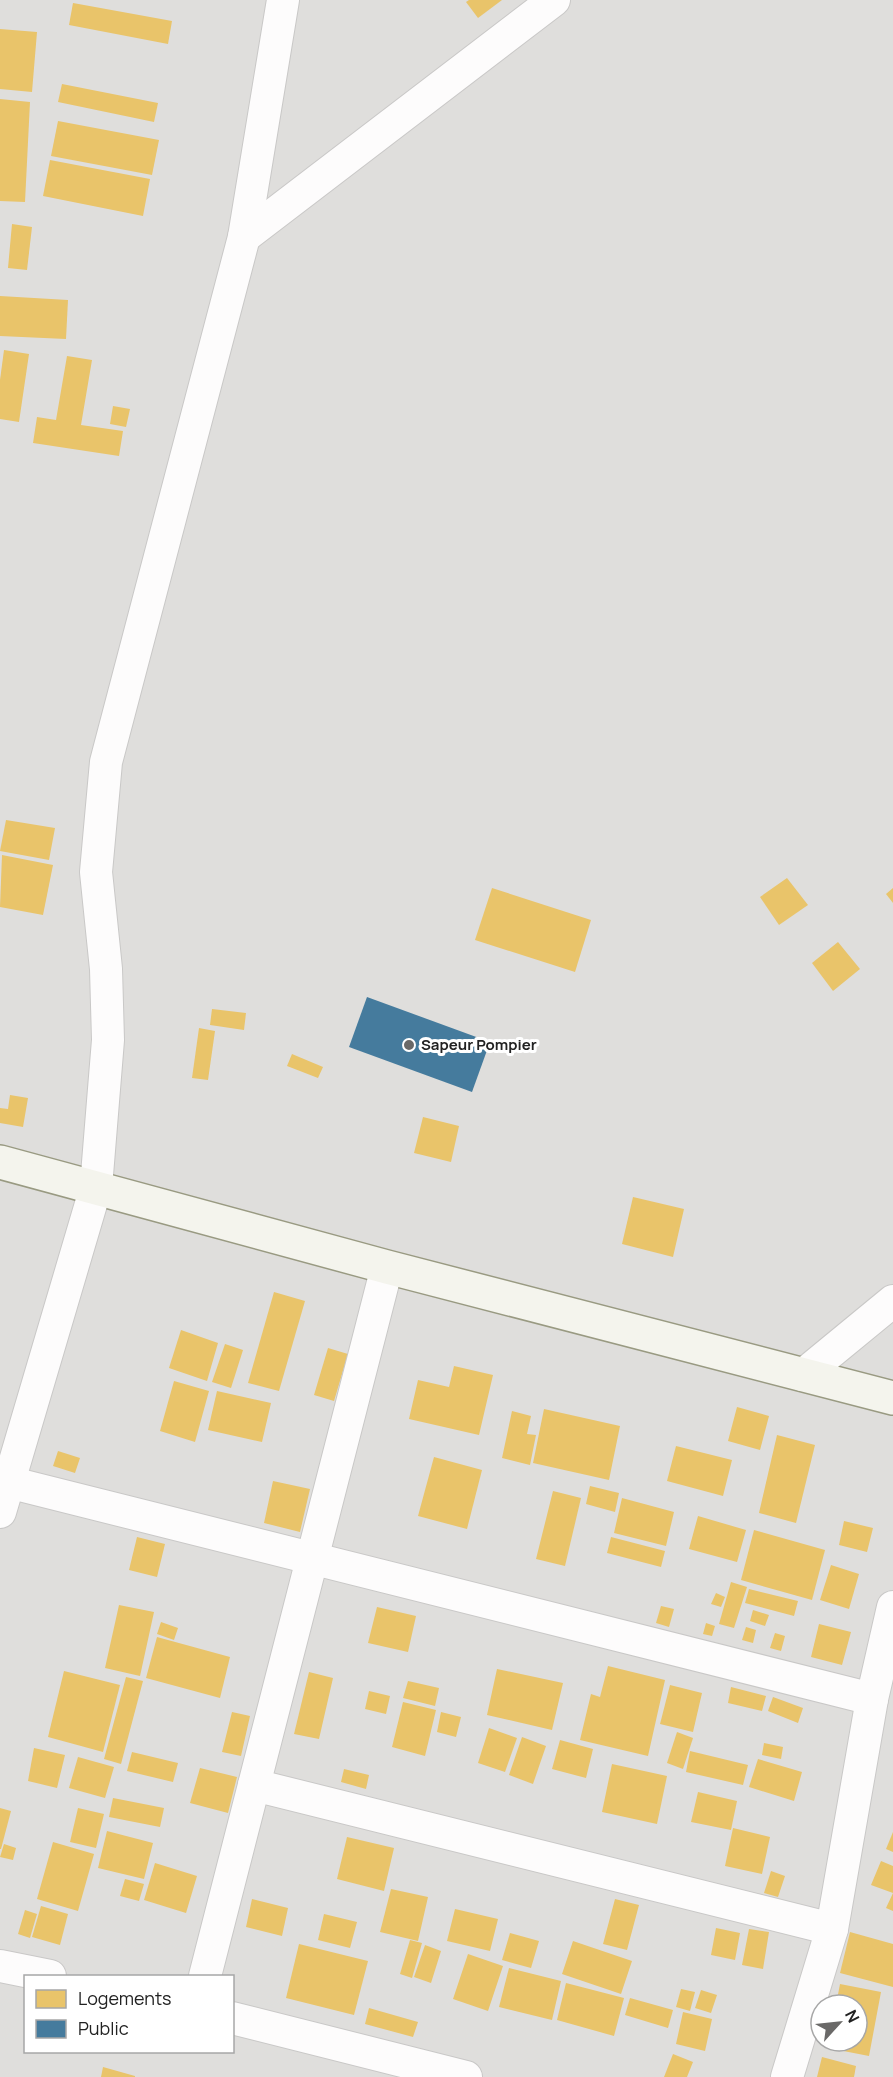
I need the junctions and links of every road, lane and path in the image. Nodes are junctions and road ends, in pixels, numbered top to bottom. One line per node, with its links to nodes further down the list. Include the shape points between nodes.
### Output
1 (283, 0): 3 (street)
2 (554, 0): 3 (street)
3 (244, 237): 5 (street, via 106,762 96,872 106,969 108,1040)
4 (0, 1162): 5 (street)
5 (96, 1187): 6 (street); 10 (street)
6 (387, 1268): 8 (street); 13 (street)
7 (893, 1301): 8 (street)
8 (803, 1375): 9 (street)
9 (893, 1398)
10 (13, 1417): 11 (street)
11 (8, 1482): 12 (street); 13 (street)
12 (0, 1512)
13 (312, 1559): 15 (street); 16 (street)
14 (893, 1607): 15 (street)
15 (872, 1699): 17 (street)
16 (254, 1785): 17 (street); 20 (street)
17 (832, 1929): 23 (street)
18 (0, 1966): 19 (street)
19 (41, 1975)
20 (205, 1975)
21 (234, 2019): 22 (street)
22 (466, 2077)
23 (787, 2077)

